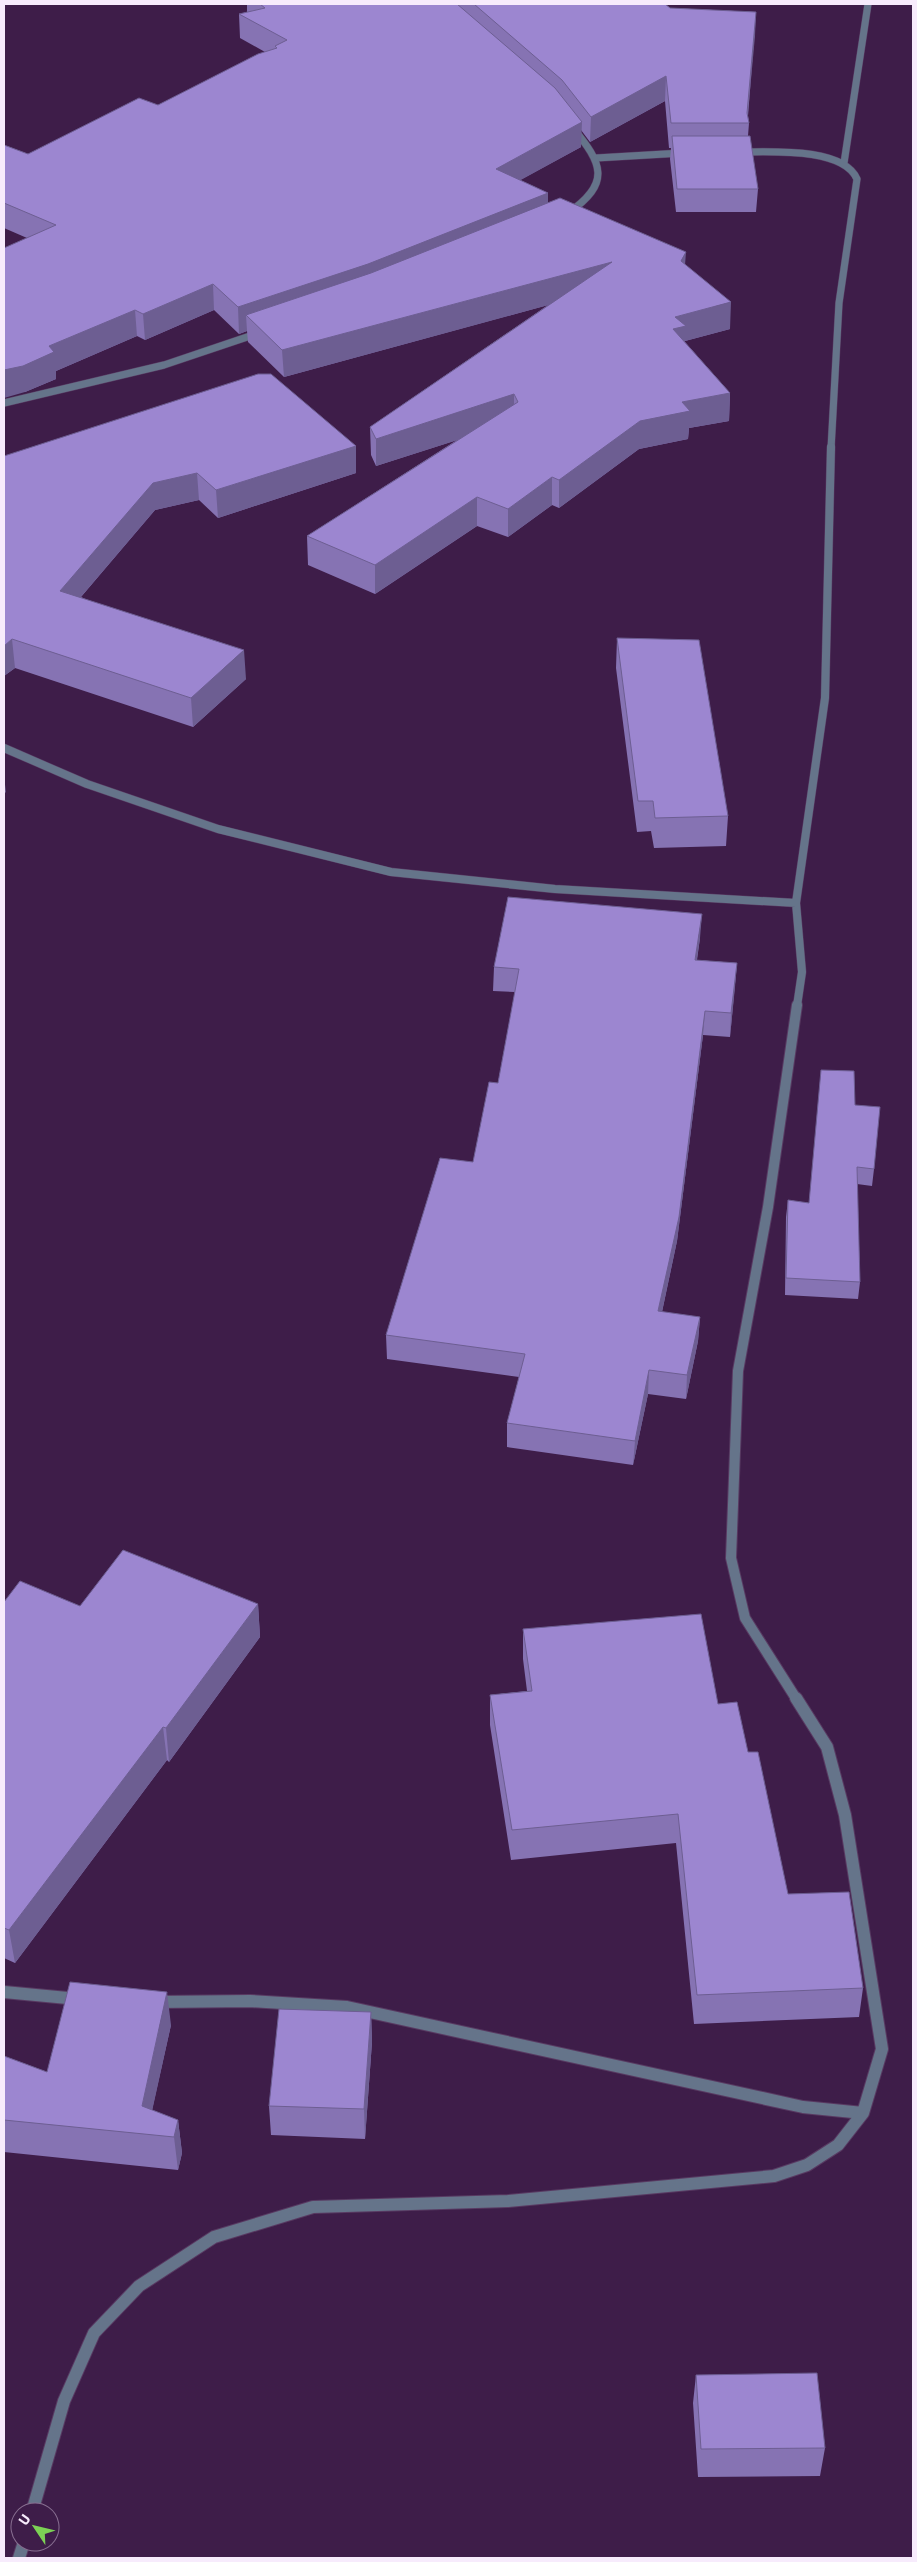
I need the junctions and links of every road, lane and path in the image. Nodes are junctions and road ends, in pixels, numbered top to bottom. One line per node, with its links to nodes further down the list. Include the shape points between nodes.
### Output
1 (868, 4): 6 (street)
2 (569, 123): 5 (street)
3 (691, 152): 5 (street)
4 (724, 152): 6 (street, via 802,155)
5 (596, 158): 7 (street, via 598,176 594,190 580,206)
6 (844, 163): 11 (street, via 854,171 857,179 839,303 835,361 825,698)
7 (559, 219)
8 (267, 330): 9 (street, via 164,365)
9 (4, 403)
10 (4, 748): 11 (street, via 87,784 218,829 391,872 555,889)
11 (796, 903): 15 (street, via 802,972 768,1207 738,1371 731,1558 745,1618 827,1747 845,1815 882,2049)
12 (4, 1992): 13 (street)
13 (88, 2000)
14 (145, 2002): 15 (street, via 250,2001 347,2007 803,2107)
15 (863, 2114): 16 (street, via 838,2145 807,2165 774,2176 508,2201 313,2207 214,2237 139,2286 94,2333 64,2401)
16 (35, 2502)

